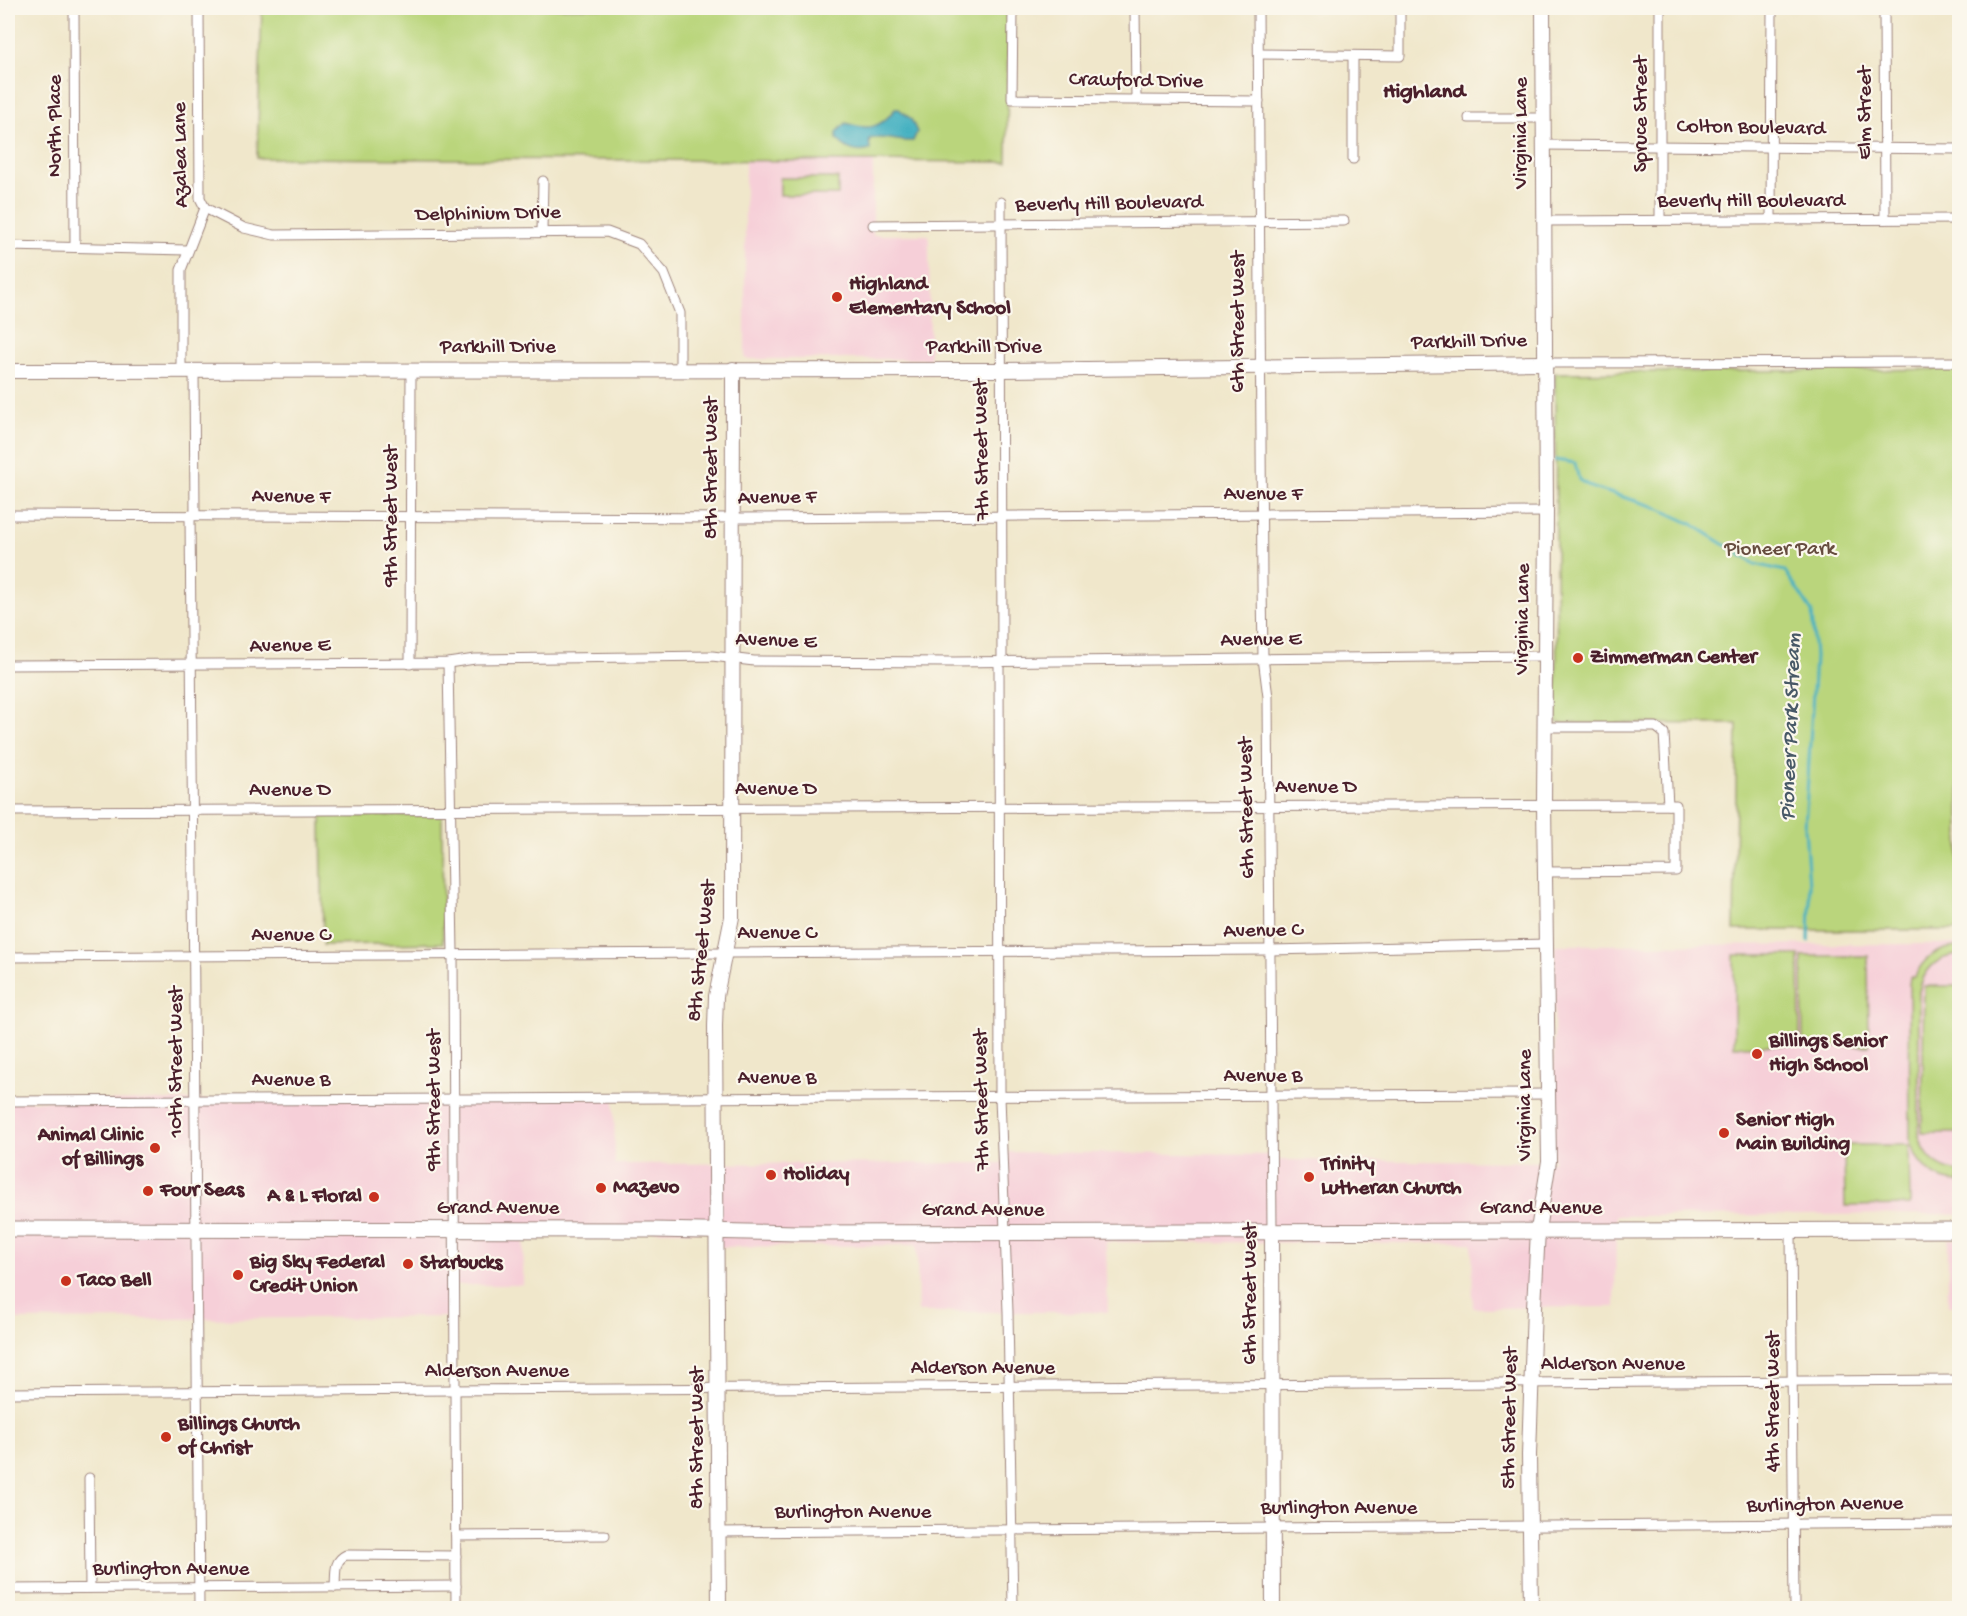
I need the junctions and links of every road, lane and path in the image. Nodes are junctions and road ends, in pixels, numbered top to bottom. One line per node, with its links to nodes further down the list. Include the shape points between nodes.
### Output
1 (74, 8): 36 (street, North Place)
2 (199, 8): 25 (street, Azalea Lane, via 200,198)
3 (1013, 8): 13 (street, Crawford Drive, via 1012,99)
4 (1135, 8): 13 (street)
5 (1258, 8): 11 (street, 6th Street West)
6 (1400, 8): 12 (street, via 1400,56)
7 (1543, 8): 16 (street, Virginia Lane)
8 (1660, 8): 18 (street, Spruce Street)
9 (1772, 8): 19 (street)
10 (1884, 8): 20 (street, Elm Street)
11 (1259, 54): 12 (street); 14 (street, 6th Street West)
12 (1353, 56): 22 (street)
13 (1136, 99): 14 (street, Crawford Drive)
14 (1259, 101): 31 (street, 6th Street West)
15 (1469, 118): 16 (street)
16 (1543, 118): 17 (street, Virginia Lane)
17 (1543, 145): 18 (street, Colton Boulevard); 30 (street, Virginia Lane)
18 (1660, 146): 19 (street, Colton Boulevard); 28 (street, Spruce Street)
19 (1771, 147): 20 (street, Colton Boulevard); 29 (street)
20 (1884, 148): 21 (street, Colton Boulevard); 26 (street, Elm Street)
21 (1959, 149)
22 (1353, 159)
23 (543, 181): 35 (street)
24 (1001, 202): 33 (street, 7th Street West)
25 (205, 208): 35 (street, Delphinium Drive, via 244,228 274,235); 38 (street, Azalea Lane)
26 (1885, 219): 27 (street, Beverly Hill Boulevard); 29 (street, Beverly Hill Boulevard)
27 (1959, 219)
28 (1660, 220): 29 (street, Beverly Hill Boulevard); 30 (street, Beverly Hill Boulevard)
29 (1771, 220)
30 (1543, 221): 40 (street, Virginia Lane)
31 (1260, 222): 32 (street, Beverly Hill Boulevard); 33 (street, Beverly Hill Boulevard); 42 (street, 6th Street West)
32 (1344, 222)
33 (1000, 224): 34 (street, Beverly Hill Boulevard); 47 (street, 7th Street West)
34 (873, 225)
35 (542, 232): 41 (street, Delphinium Drive, via 607,232 639,244 664,273 677,301)
36 (75, 245): 37 (street); 38 (street)
37 (8, 246)
38 (187, 250): 46 (street, Azalea Lane, via 181,270)
39 (1959, 362): 40 (street, Parkhill Drive)
40 (1545, 363): 42 (street, Parkhill Drive); 48 (street, Virginia Lane)
41 (680, 368): 43 (street, Parkhill Drive); 44 (street, Parkhill Drive)
42 (1260, 368): 47 (street, Parkhill Drive); 49 (street, 6th Street West)
43 (411, 369): 46 (street, Parkhill Drive); 53 (street, 9th Street West)
44 (733, 369): 47 (street, Parkhill Drive); 54 (street, 8th Street West)
45 (8, 370): 46 (street, Parkhill Drive)
46 (188, 370): 50 (street, 10th Street West)
47 (1000, 370): 51 (street, 7th Street West)
48 (1546, 512): 49 (street, Avenue F); 55 (street, Virginia Lane)
49 (1261, 513): 51 (street, Avenue F); 56 (street, 6th Street West)
50 (193, 515): 52 (street, Avenue F); 53 (street, Avenue F); 62 (street, 10th Street West)
51 (1003, 515): 54 (street, Avenue F); 58 (street, 7th Street West)
52 (8, 516)
53 (410, 518): 54 (street, Avenue F); 59 (street, 9th Street West)
54 (733, 518): 57 (street, 8th Street West)
55 (1544, 656): 56 (street, Avenue E); 63 (street, Virginia Lane)
56 (1263, 658): 58 (street, Avenue E); 66 (street, 6th Street West, via 1268,697)
57 (733, 659): 58 (street, Avenue E); 60 (street, Avenue E, via 475,659); 69 (street, 8th Street West)
58 (1001, 662): 67 (street, 7th Street West)
59 (410, 663): 60 (street, Avenue E); 62 (street, Avenue E)
60 (448, 663): 68 (street, 9th Street West)
61 (8, 665): 62 (street, Avenue E)
62 (192, 666): 70 (street, 10th Street West)
63 (1544, 727): 64 (street, Virginia Lane); 65 (street, via 1656,727 1664,733)
64 (1544, 805): 65 (street, Avenue D); 66 (street, Avenue D); 72 (street, Virginia Lane)
65 (1672, 805): 72 (street, via 1676,872)
66 (1269, 806): 67 (street, Avenue D); 75 (street, 6th Street West)
67 (999, 807): 69 (street, Avenue D); 74 (street, 7th Street West)
68 (450, 808): 69 (street, Avenue D); 70 (street, Avenue D); 77 (street, 9th Street West)
69 (734, 808): 76 (street, 8th Street West, via 732,917)
70 (193, 809): 71 (street, Avenue D); 78 (street, 10th Street West)
71 (8, 810)
72 (1545, 872): 73 (street, Virginia Lane)
73 (1547, 944): 75 (street, Avenue C); 80 (street, Virginia Lane)
74 (998, 950): 75 (street, Avenue C); 76 (street, Avenue C); 83 (street, 7th Street West)
75 (1270, 950): 81 (street, 6th Street West)
76 (725, 952): 77 (street, Avenue C); 82 (street, 8th Street West, via 716,996)
77 (453, 953): 78 (street, Avenue C); 84 (street, 9th Street West)
78 (194, 955): 79 (street, Avenue C); 85 (street, 10th Street West)
79 (8, 957)
80 (1547, 1094): 81 (street, Avenue B); 90 (street, Virginia Lane, via 1549,1161)
81 (1271, 1095): 83 (street, Avenue B); 93 (street, 6th Street West)
82 (715, 1097): 83 (street, Avenue B); 84 (street, Avenue B); 92 (street, 8th Street West)
83 (1000, 1097): 95 (street, 7th Street West)
84 (453, 1098): 85 (street, Avenue B); 89 (street, 9th Street West)
85 (195, 1100): 86 (street, Avenue B); 88 (street, 10th Street West)
86 (8, 1101)
87 (8, 1229): 88 (main road, Grand Avenue)
88 (196, 1230): 89 (main road, Grand Avenue); 103 (street, 10th Street West)
89 (452, 1230): 92 (main road, Grand Avenue); 102 (street, 9th Street West)
90 (1538, 1230): 93 (main road, Grand Avenue); 94 (main road, Grand Avenue); 98 (street, 5th Street West)
91 (1959, 1230): 94 (main road, Grand Avenue)
92 (715, 1231): 95 (main road, Grand Avenue); 101 (street, 8th Street West)
93 (1272, 1231): 95 (main road, Grand Avenue); 99 (street, 6th Street West)
94 (1791, 1231): 97 (street, 4th Street West)
95 (1004, 1232): 100 (street, 7th Street West)
96 (1959, 1380): 97 (street, Alderson Avenue)
97 (1792, 1382): 98 (street, Alderson Avenue); 107 (street, 4th Street West)
98 (1533, 1383): 99 (street, Alderson Avenue); 108 (street, 5th Street West)
99 (1273, 1385): 100 (street, Alderson Avenue); 109 (street, 6th Street West)
100 (1009, 1387): 101 (street, Alderson Avenue); 110 (street, 7th Street West)
101 (718, 1389): 102 (street, Alderson Avenue); 111 (street, 8th Street West)
102 (454, 1391): 103 (street, Alderson Avenue); 113 (street, 9th Street West)
103 (198, 1392): 104 (street, Alderson Avenue); 116 (street, 10th Street West)
104 (8, 1393)
105 (89, 1478): 118 (street)
106 (1959, 1523): 107 (street, Burlington Avenue)
107 (1793, 1525): 108 (street, Burlington Avenue); 126 (street, 4th Street West)
108 (1530, 1526): 109 (street, Burlington Avenue); 125 (street, 5th Street West)
109 (1271, 1528): 110 (street, Burlington Avenue); 124 (street, 6th Street West)
110 (1013, 1530): 111 (street, Burlington Avenue); 123 (street, 7th Street West)
111 (719, 1532): 122 (street, 8th Street West)
112 (605, 1535): 113 (street)
113 (456, 1536): 114 (street, 9th Street West)
114 (456, 1556): 115 (street, 9th Street West); 117 (street, via 346,1555 336,1564)
115 (456, 1586): 117 (street, Burlington Avenue); 121 (street, 9th Street West)
116 (199, 1587): 117 (street, Burlington Avenue); 118 (street, Burlington Avenue); 120 (street, 10th Street West)
117 (335, 1587)
118 (90, 1588): 119 (street, Burlington Avenue)
119 (8, 1589)
120 (199, 1608)
121 (456, 1608)
122 (719, 1608)
123 (1013, 1608)
124 (1273, 1608)
125 (1531, 1608)
126 (1794, 1608)

